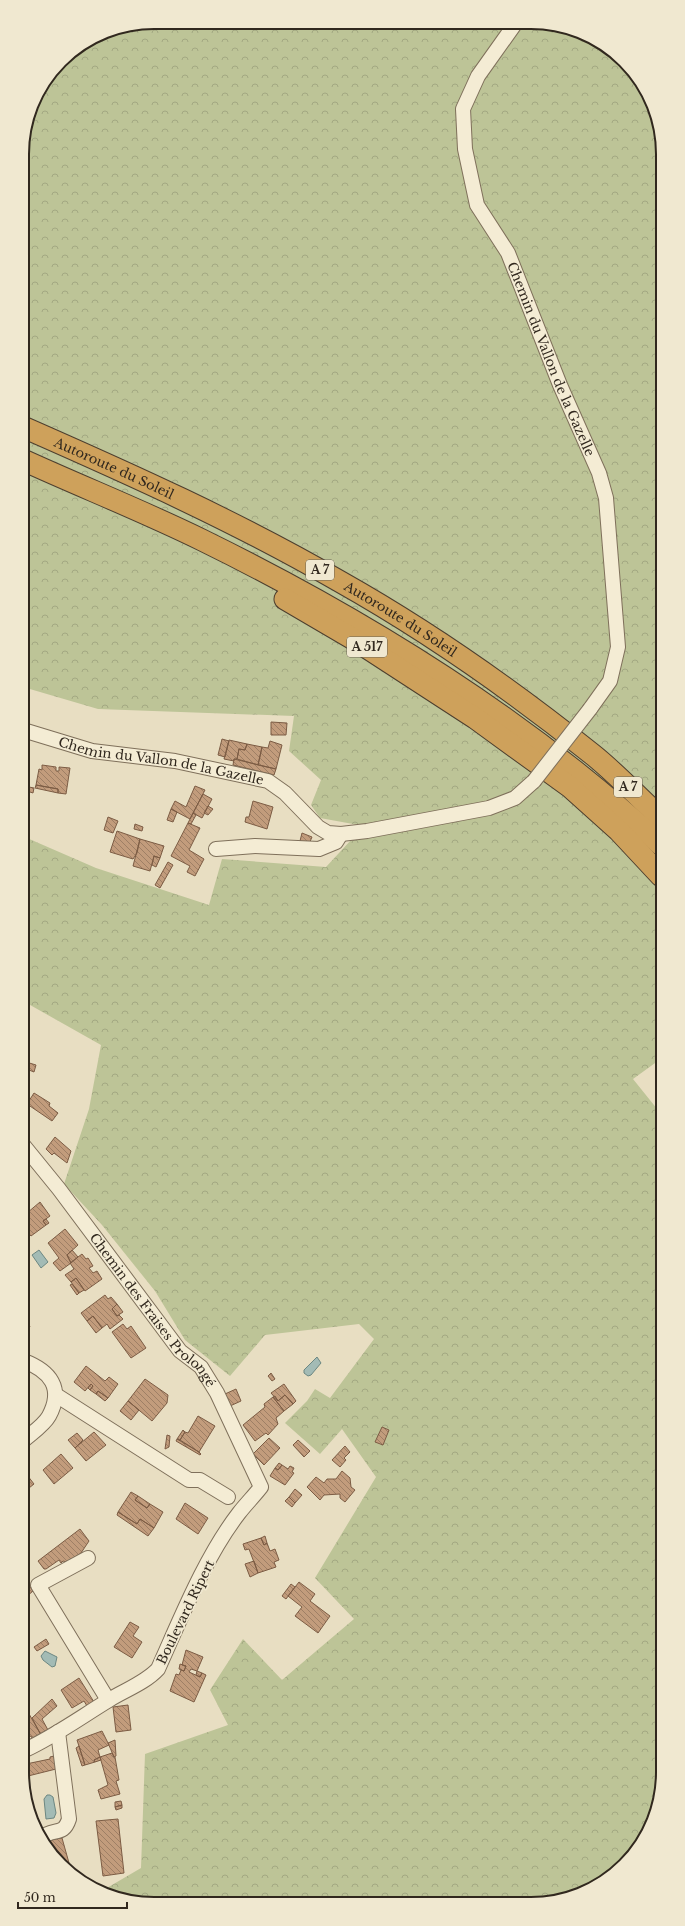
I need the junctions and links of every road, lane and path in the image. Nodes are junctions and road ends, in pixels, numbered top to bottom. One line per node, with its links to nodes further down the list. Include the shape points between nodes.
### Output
1 (511, 29): 8 (street, Chemin du Vallon de la Gazelle, bridge, via 478,76 463,109 466,149 477,205 508,253 560,385 599,473 606,498 618,646 610,681 534,781 515,798 494,806)
2 (29, 430): 5 (highway, Autoroute du Soleil / A 7, via 195,505 339,581 476,666)
3 (31, 464): 9 (highway, Autoroute du Soleil / A 7, via 202,540 327,606 399,648 535,740 620,806); 11 (highway, A 517, via 298,606 355,640 469,714 570,787 619,830)
4 (29, 732): 8 (street, Chemin du Vallon de la Gazelle, via 92,751 175,761 268,781 285,793 318,827 328,833)
5 (594, 755): 6 (highway); 7 (highway, Autoroute du Soleil / A 7)
6 (656, 804)
7 (656, 813)
8 (341, 834): 10 (street, via 336,842 319,849 255,846)
9 (656, 841)
10 (216, 849)
11 (656, 870)
12 (29, 1152): 16 (street, Chemin des Fraises Prolongé, via 180,1351 200,1367 217,1393)
13 (29, 1363): 14 (street, via 45,1371 53,1382)
14 (56, 1395): 15 (street, via 48,1417); 17 (street, via 189,1480 200,1480)
15 (29, 1435)
16 (261, 1487): 19 (street, Boulevard Ripert, via 239,1513 211,1557 158,1669)
17 (228, 1497)
18 (88, 1558): 19 (street, via 38,1585)
19 (108, 1700): 20 (street, Boulevard Ripert)
20 (58, 1732): 21 (street, Boulevard Ripert); 22 (street, via 69,1819 62,1831)
21 (29, 1747)
22 (46, 1834)

